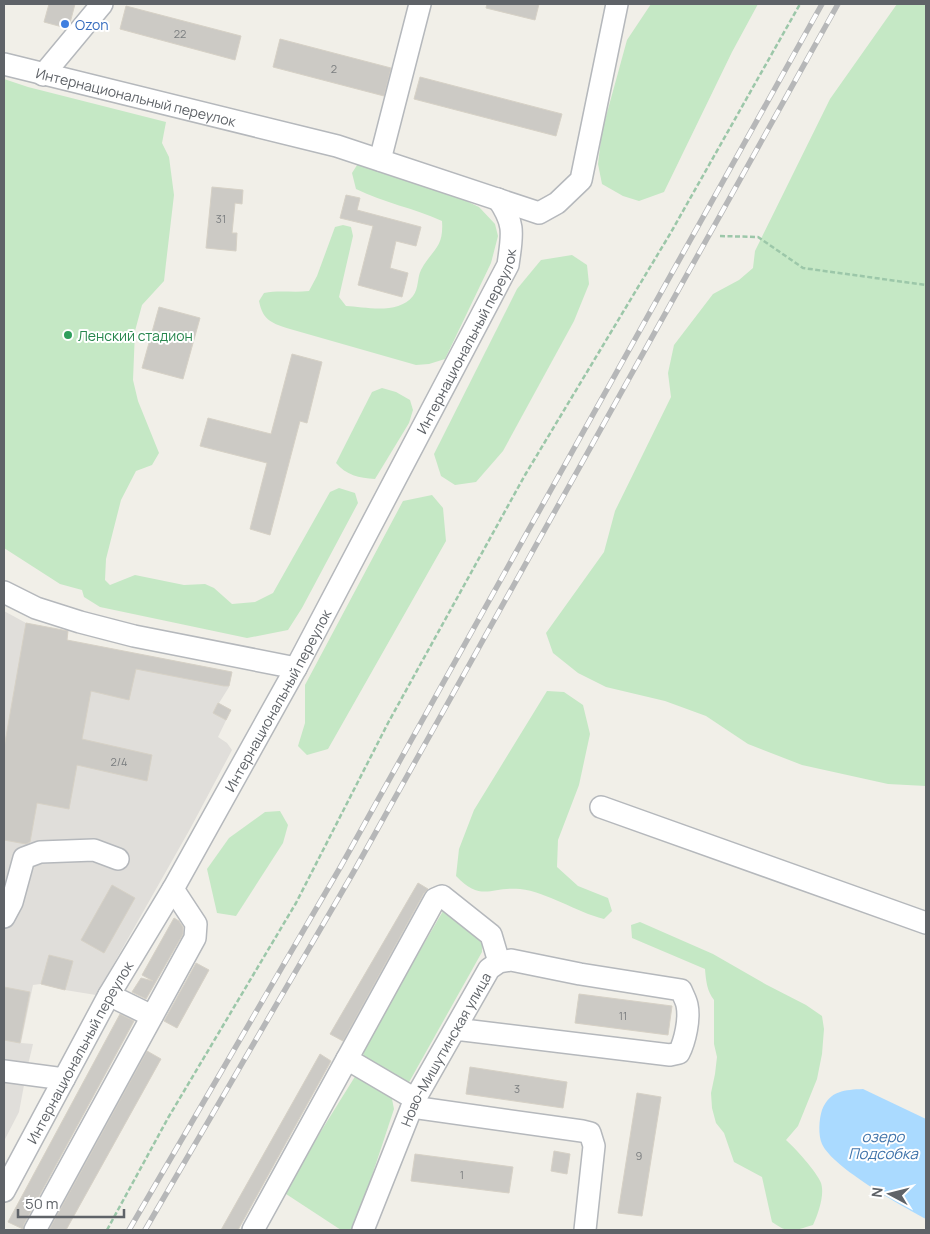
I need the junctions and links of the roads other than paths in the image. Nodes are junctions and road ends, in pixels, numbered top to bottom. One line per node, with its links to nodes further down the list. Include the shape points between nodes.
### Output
1 (102, 4): 5 (street)
2 (420, 4): 6 (street)
3 (618, 4): 7 (street, Интернациональный переулок, via 581,180 540,213)
4 (4, 64): 5 (street, Интернациональный переулок)
5 (43, 75): 6 (street, Интернациональный переулок, via 337,146)
6 (380, 160): 7 (street, Интернациональный переулок)
7 (498, 199): 9 (street, Интернациональный переулок, via 508,214 513,231 508,265)
8 (4, 592): 9 (street, via 36,608 134,636)
9 (296, 668): 12 (street, Интернациональный переулок)
10 (601, 808): 14 (street)
11 (118, 859): 13 (street, via 94,850 40,852 24,858 12,902)
12 (173, 889): 16 (street, Интернациональный переулок); 17 (street, via 196,924 195,938)
13 (4, 917)
14 (926, 923)
15 (499, 962): 18 (street, Ново-Мишутинская улица, via 488,969); 18 (street, Ново-Мишутинская улица, via 511,960 680,990 687,1004 683,1046 679,1053 670,1055); 19 (street, via 491,935 442,896 435,899)
16 (109, 995): 17 (street); 21 (street, Интернациональный переулок)
17 (152, 1016): 24 (street)
18 (455, 1029): 22 (street, Ново-Мишутинская улица)
19 (347, 1059): 22 (street); 25 (street)
20 (4, 1070): 21 (street)
21 (64, 1079): 23 (street, Интернациональный переулок)
22 (413, 1103): 26 (street, Ново-Мишутинская улица); 27 (street, via 590,1133 594,1146)
23 (4, 1191)
24 (35, 1230)
25 (253, 1230)
26 (363, 1230)
27 (585, 1230)

